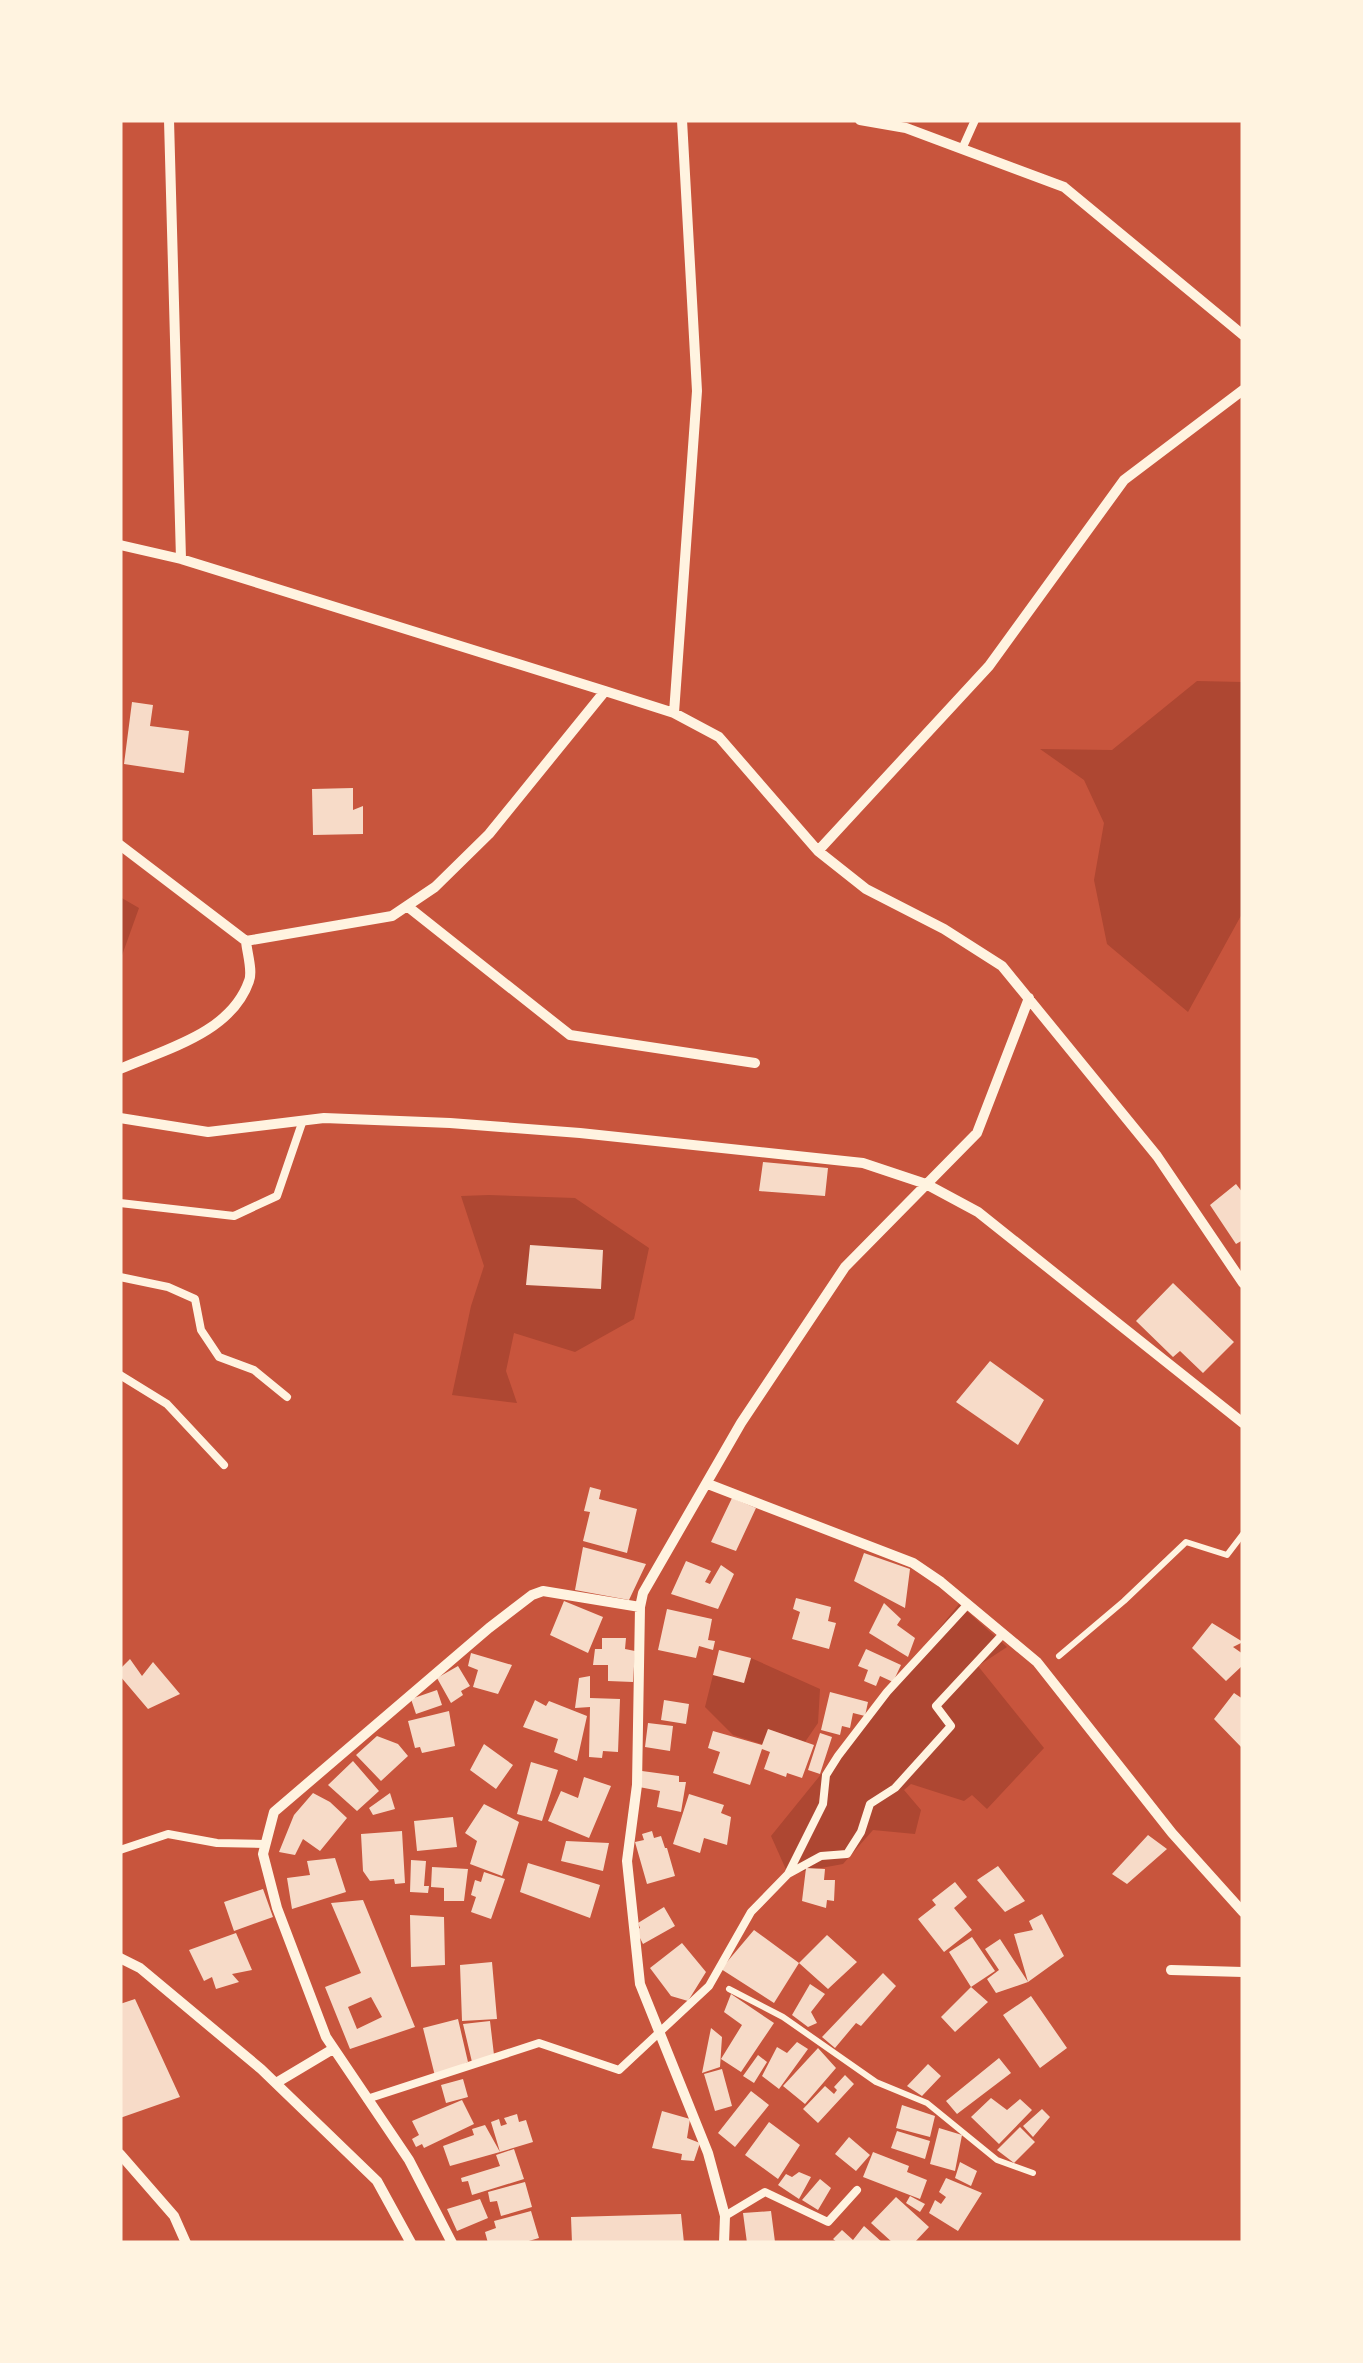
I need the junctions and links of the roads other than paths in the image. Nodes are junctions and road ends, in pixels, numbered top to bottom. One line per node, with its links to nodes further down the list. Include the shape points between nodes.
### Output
1 (168, 120): 9 (street)
2 (682, 120): 11 (street, via 697,391)
3 (860, 120): 5 (street)
4 (975, 120): 5 (lane)
5 (962, 149): 6 (street, via 1064,188)
6 (1243, 335)
7 (1243, 390): 13 (street, via 1124,480 989,666)
8 (120, 545): 9 (street)
9 (181, 560): 10 (street)
10 (605, 691): 11 (street); 14 (street, via 490,834)
11 (674, 713): 13 (street, via 719,737)
12 (120, 844): 15 (street)
13 (818, 852): 16 (street, via 866,889 1002,966)
14 (407, 906): 15 (street, via 392,916); 17 (street, via 570,1035)
15 (246, 942): 18 (street, via 251,979 226,1018)
16 (1030, 998): 21 (street, via 977,1133); 24 (street, via 1157,1156)
17 (755, 1063)
18 (120, 1068)
19 (120, 1118): 20 (street, via 208,1132)
20 (303, 1120): 21 (street, via 580,1133 864,1163); 22 (lane, via 277,1196 234,1216)
21 (926, 1184): 27 (street, via 978,1212); 29 (street, via 845,1267)
22 (120, 1203)
23 (120, 1277): 26 (lane, via 195,1298 201,1330 219,1356 254,1370)
24 (1243, 1283)
25 (120, 1374): 28 (lane, via 166,1404)
26 (286, 1397)
27 (1243, 1424)
28 (224, 1465)
29 (708, 1484): 30 (street, via 912,1563); 31 (street)
30 (968, 1604): 32 (street); 35 (lane, via 838,1756)
31 (640, 1607): 33 (street, via 544,1591 532,1595 274,1812); 40 (street, via 637,1785 627,1861 640,1984)
32 (1003, 1634): 35 (lane, via 936,1706 951,1726 895,1788 870,1804 847,1854 821,1856); 36 (street, via 1043,1670)
33 (264, 1844): 34 (lane, via 168,1834); 41 (street, via 278,1908)
34 (120, 1850)
35 (788, 1874): 40 (lane, via 751,1912 712,1980)
36 (1243, 1912)
37 (120, 1958): 42 (street)
38 (1171, 1970): 39 (street)
39 (1243, 1972)
40 (660, 2034): 43 (lane, via 619,2070 539,2043); 46 (street, via 708,2153)
41 (333, 2049): 42 (street); 43 (street)
42 (276, 2083): 48 (street, via 377,2181)
43 (368, 2100): 49 (street)
44 (120, 2154): 47 (street, via 174,2216)
45 (857, 2190): 46 (lane, via 828,2222 764,2192)
46 (725, 2216): 50 (street)
47 (186, 2243)
48 (411, 2243)
49 (452, 2243)
50 (724, 2243)

